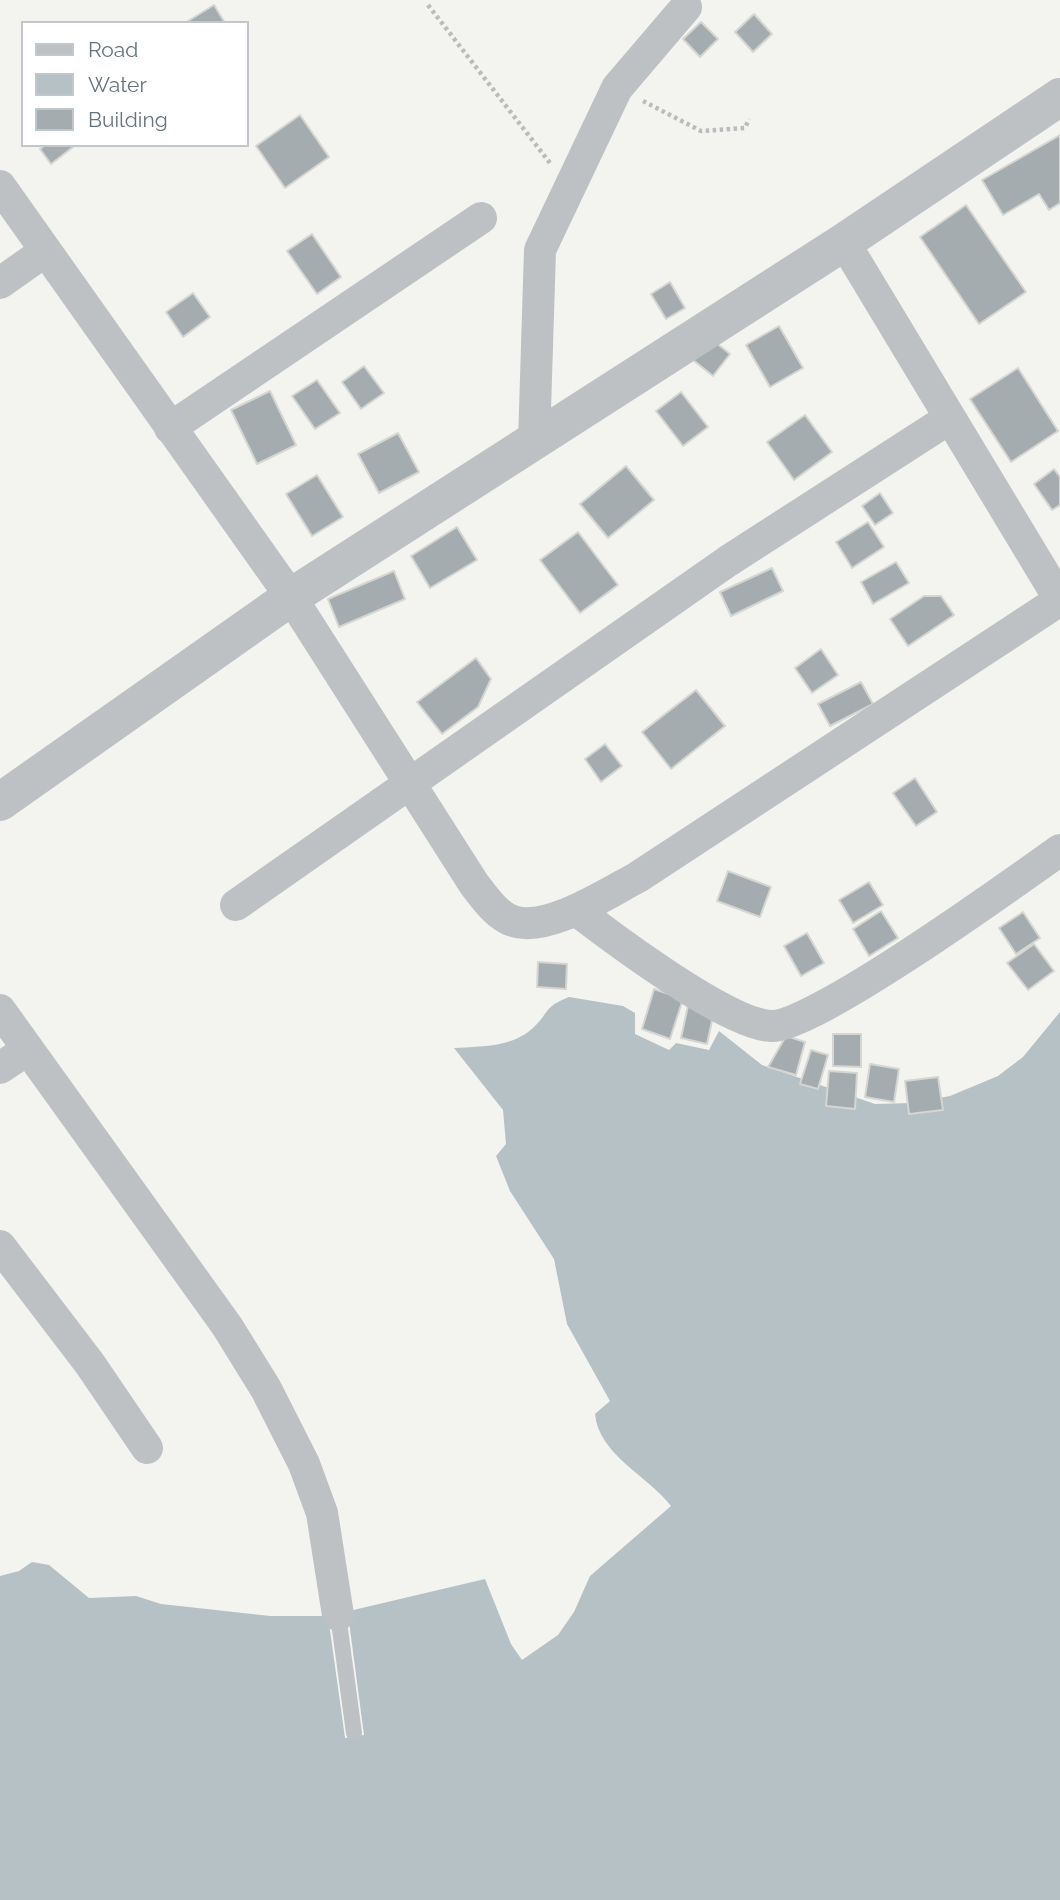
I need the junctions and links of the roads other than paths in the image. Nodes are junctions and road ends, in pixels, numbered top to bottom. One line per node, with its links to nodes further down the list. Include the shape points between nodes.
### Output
1 (686, 7): 10 (street, via 617,88 540,250)
2 (1060, 97): 5 (street)
3 (0, 186): 6 (street)
4 (481, 218): 9 (street)
5 (844, 242): 8 (street); 10 (street)
6 (44, 252): 7 (street); 9 (street)
7 (0, 283)
8 (950, 418): 12 (street); 13 (street, via 717,569)
9 (170, 428): 11 (street)
10 (534, 442): 11 (street)
11 (291, 597): 13 (street); 14 (street)
12 (1060, 600): 17 (street, via 708,833)
13 (411, 783): 16 (street); 17 (street, via 488,904 513,921 546,921)
14 (0, 802)
15 (1060, 850): 17 (street, via 820,1008 792,1023 770,1026 738,1015 680,982)
16 (236, 905)
17 (576, 910)
18 (0, 1010): 19 (street)
19 (27, 1050): 20 (street); 23 (street, via 227,1326 266,1389 304,1464 322,1513)
20 (0, 1068)
21 (0, 1246): 22 (street)
22 (147, 1448)
23 (338, 1615): 24 (lane)
24 (354, 1733)

